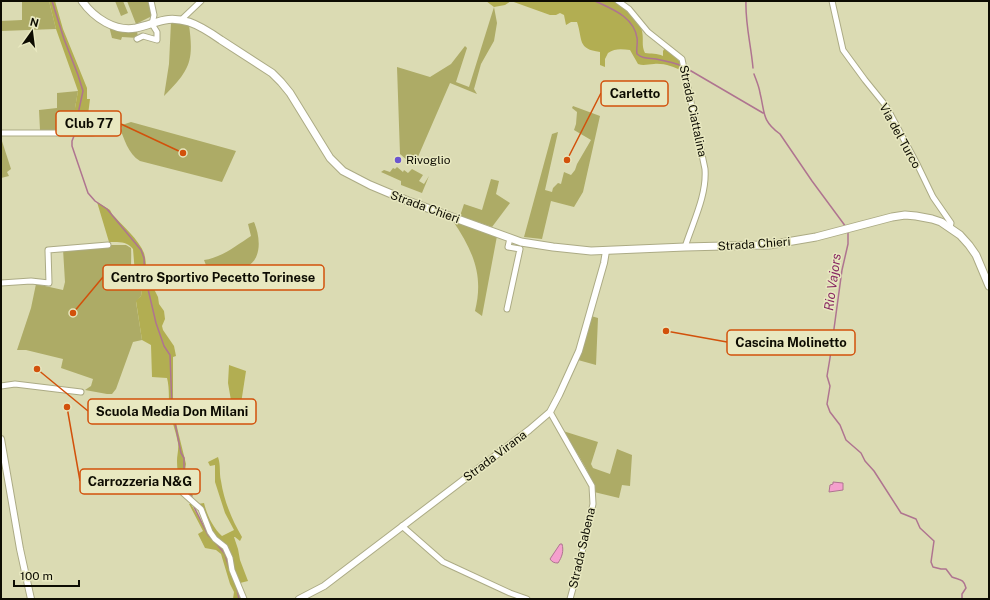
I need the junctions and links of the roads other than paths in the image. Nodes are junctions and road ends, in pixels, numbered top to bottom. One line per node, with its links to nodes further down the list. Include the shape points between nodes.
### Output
1 (82, 1): 7 (main road, Strada Chieri, via 99,19 114,25 129,28)
2 (151, 1): 7 (street, via 154,15)
3 (201, 1): 6 (street)
4 (618, 1): 14 (street, Strada Ciattalina, via 629,9 648,32 682,59 706,180)
5 (832, 1): 11 (street, Via del Turco, via 843,50 886,106 933,198 951,223)
6 (181, 20): 7 (main road, Strada Chieri, via 162,20); 12 (main road, Strada Chieri, via 202,27 272,73 290,93 330,158 343,171 408,201)
7 (152, 24): 8 (street, via 157,32 157,40 143,36)
8 (138, 39)
9 (119, 128): 10 (street, via 92,133)
10 (1, 133)
11 (950, 228): 14 (main road, Strada Chieri, via 932,219 905,215 816,237 769,245); 17 (main road, Strada Chieri, via 969,245)
12 (510, 238): 15 (main road, Strada Chieri, via 553,247); 18 (street, via 508,247 520,250)
13 (108, 245): 16 (street, via 48,250 49,282)
14 (685, 247): 15 (main road, Strada Chieri)
15 (606, 251): 21 (street, Strada Virana, via 579,351)
16 (1, 283)
17 (989, 286)
18 (507, 309)
19 (1, 386): 20 (street, via 15,384)
20 (81, 392)
21 (550, 412): 24 (street, Strada Virana); 29 (street, Strada Sabena, via 592,486 593,504)
22 (1, 439): 25 (street)
23 (183, 493): 26 (street, via 201,509 210,532 225,547)
24 (402, 526): 27 (street, Strada Virana, via 324,586); 28 (street, via 443,562)
25 (31, 599)
26 (244, 599)
27 (299, 599)
28 (527, 599)
29 (570, 599)

